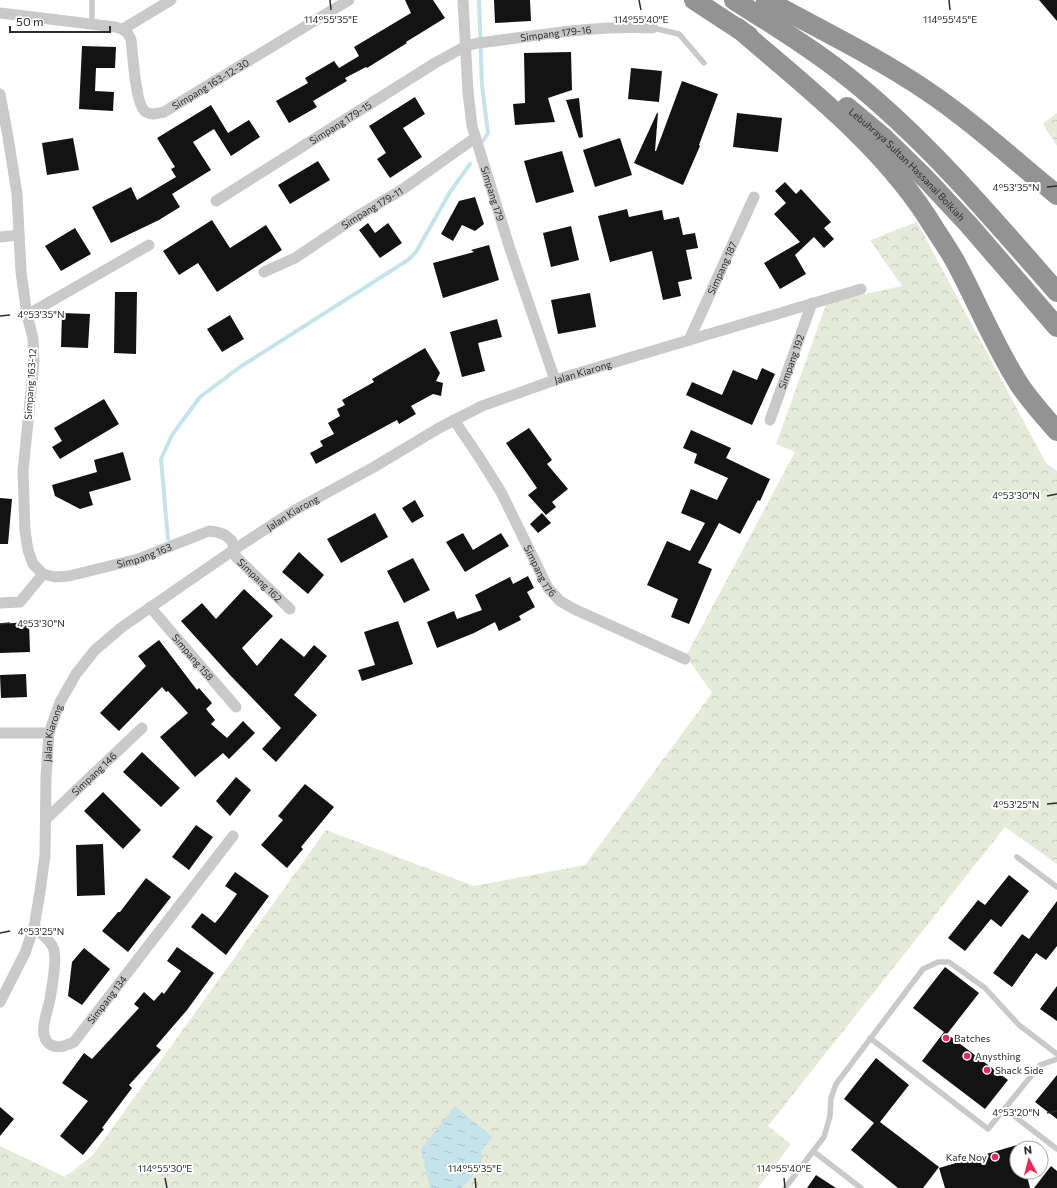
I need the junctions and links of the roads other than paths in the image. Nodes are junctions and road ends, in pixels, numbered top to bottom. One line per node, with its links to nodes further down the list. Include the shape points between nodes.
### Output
1 (92, 0): 9 (lane)
2 (171, 0): 12 (street)
3 (349, 0): 12 (street, Simpang 163-12-30, via 164,112 155,114 146,112 140,106 132,40 129,33)
4 (463, 0): 13 (street, Simpang 179)
5 (694, 0): 11 (highway, Lebuhraya Sultan Hassanal Bolkiah)
6 (734, 0): 25 (highway, via 806,45 854,82 904,126 944,166)
7 (766, 0): 17 (highway, via 926,91)
8 (0, 13): 9 (street)
9 (92, 24): 12 (street)
10 (653, 28): 13 (street, Simpang 179-16, via 606,28); 14 (lane, Simpang 179-16, via 679,34)
11 (738, 28): 28 (highway, Lebuhraya Sultan Hassanal Bolkiah, via 819,84 883,137 964,219); 33 (highway, via 840,116 883,159 925,214 954,261 1019,385)
12 (123, 30)
13 (466, 46): 16 (street, Simpang 179, via 469,99); 19 (street, Simpang 179-15)
14 (704, 63)
15 (0, 94): 20 (street, Simpang 163-12, via 16,194)
16 (475, 138): 23 (street, Simpang 179-11, via 404,189 356,217 295,258); 30 (street, Simpang 179)
17 (1057, 195)
18 (754, 197): 29 (street, Simpang 187)
19 (216, 201)
20 (19, 235): 21 (street); 27 (street, Simpang 163-12)
21 (0, 237)
22 (149, 245): 27 (street)
23 (264, 272)
24 (861, 289): 26 (street, Jalan Kiarong)
25 (1057, 292)
26 (812, 303): 29 (street, Jalan Kiarong); 32 (street, Simpang 192)
27 (27, 315): 35 (street, Simpang 163-12, via 33,338 34,362 23,471 24,514 28,550 33,564)
28 (1057, 327)
29 (690, 338): 30 (street, Jalan Kiarong)
30 (555, 380): 31 (street, Jalan Kiarong, via 482,406)
31 (454, 420): 34 (street, Jalan Kiarong, via 295,510); 39 (street, Simpang 176, via 500,492 548,588 560,601)
32 (770, 420)
33 (1057, 431)
34 (235, 549): 35 (street, Simpang 163, via 232,541 225,535 209,531 138,559 69,576 55,577); 37 (street, Jalan Kiarong); 38 (street, Simpang 162, via 236,557)
35 (43, 574): 36 (street, via 20,602)
36 (0, 603)
37 (150, 607): 40 (street, Simpang 158); 43 (street, Jalan Kiarong, via 95,650 66,691)
38 (290, 609)
39 (685, 659)
40 (236, 707)
41 (142, 728): 44 (street, Simpang 146)
42 (0, 733): 43 (street)
43 (49, 733): 44 (street, Jalan Kiarong)
44 (46, 819): 48 (street, Jalan Kiarong, via 45,855)
45 (233, 836): 48 (street, Simpang 134, via 74,1042 64,1047 47,1042 44,1034 54,949 49,940)
46 (1017, 857): 47 (lane)
47 (1057, 887)
48 (34, 927): 49 (street, Jalan Kiarong, via 26,953)
49 (0, 1002)
50 (870, 1038): 51 (lane, via 923,969 938,962 949,962 985,988 1019,1025); 53 (lane, via 988,1129); 55 (lane, via 836,1084 824,1137)
51 (1057, 1054)
52 (1057, 1059): 53 (lane, via 1040,1065)
53 (1005, 1109): 54 (lane)
54 (1057, 1149)
55 (813, 1151): 56 (lane); 57 (lane)
56 (785, 1188)
57 (862, 1188)

